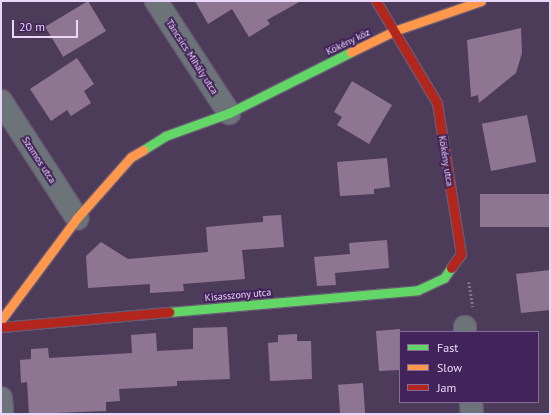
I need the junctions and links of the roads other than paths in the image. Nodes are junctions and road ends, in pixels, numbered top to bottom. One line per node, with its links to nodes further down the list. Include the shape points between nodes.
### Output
1 (156, 1): 6 (street, Táncsics Mihály utca)
2 (376, 1): 4 (street, Kökény utca)
3 (481, 1): 4 (street, Kökény köz)
4 (394, 31): 6 (street, Kökény köz); 8 (street, Kökény utca, via 437,103)
5 (1, 101): 7 (street, Szamos utca)
6 (228, 113): 7 (street, Kökény köz, via 165,136 131,157)
7 (77, 218): 9 (street, Kökény köz)
8 (461, 254): 10 (street, Kisasszony utca, via 444,278 418,290)
9 (1, 320)
10 (1, 327)
11 (1, 398): 13 (street)
12 (471, 403): 14 (street)
13 (2, 414)
14 (472, 414)

